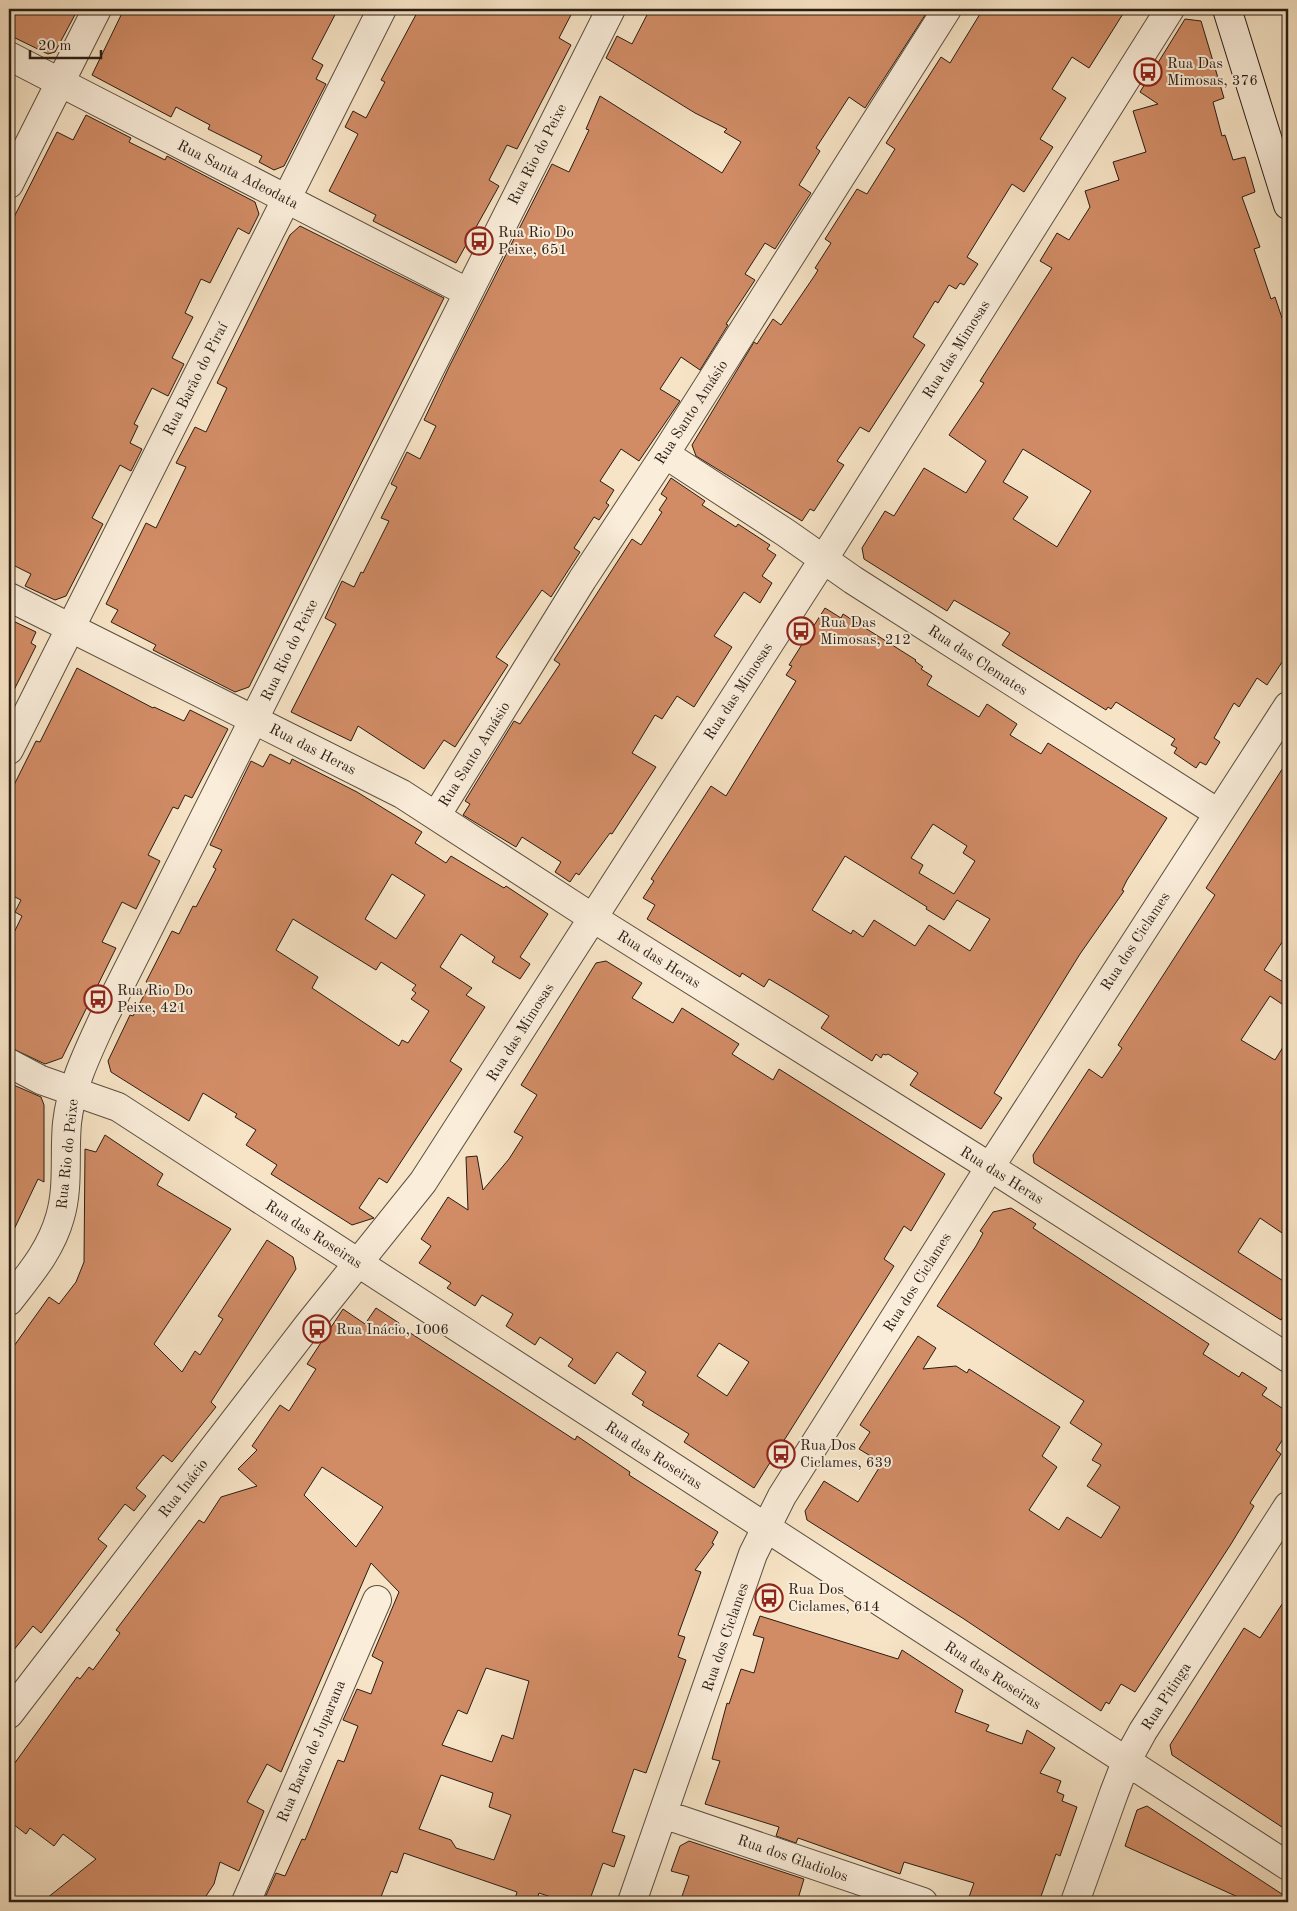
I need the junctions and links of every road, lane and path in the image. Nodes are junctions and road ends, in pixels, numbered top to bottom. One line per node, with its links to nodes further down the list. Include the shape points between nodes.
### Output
1 (97, 9): 8 (street)
2 (382, 9): 10 (street, Rua Barão do Piraí)
3 (611, 9): 12 (street, Rua Rio do Peixe)
4 (947, 9): 13 (street, Rua Santo Amásio)
5 (1170, 9): 14 (street, Rua das Mimosas)
6 (1227, 9): 11 (street)
7 (9, 56): 8 (street, Rua Santa Adeodata)
8 (60, 82): 9 (street); 10 (street, Rua Santa Adeodata)
9 (9, 184)
10 (286, 199): 12 (street, Rua Santa Adeodata); 16 (street, Rua Barão do Piraí)
11 (1288, 205)
12 (467, 292): 18 (street, Rua Rio do Peixe)
13 (665, 454): 14 (street, Rua das Clemates); 21 (street, Rua Santo Amásio, via 582,580)
14 (823, 560): 20 (street, Rua das Clemates); 22 (street, Rua das Mimosas)
15 (9, 597): 16 (street, Rua das Heras)
16 (69, 627): 18 (street, Rua das Heras); 19 (street, Rua Barão do Piraí)
17 (1288, 706): 20 (street, Rua dos Ciclames)
18 (255, 719): 21 (street, Rua das Heras, via 402,794); 24 (street, Rua Rio do Peixe, via 103,1019)
19 (9, 750)
20 (1218, 813): 25 (street, Rua dos Ciclames)
21 (436, 816): 22 (street, Rua das Heras)
22 (593, 918): 25 (street, Rua das Heras); 26 (street, Rua das Mimosas, via 423,1182)
23 (9, 1063): 24 (street, Rua das Roseiras, via 41,1080)
24 (74, 1091): 26 (street, Rua das Roseiras, via 118,1107); 27 (street, Rua Rio do Peixe, via 68,1121 65,1189 60,1218 50,1244)
25 (990, 1167): 28 (street, Rua das Heras); 30 (street, Rua dos Ciclames, via 800,1466)
26 (357, 1262): 30 (street, Rua das Roseiras); 32 (street, Rua Inácio)
27 (9, 1301)
28 (1288, 1358)
29 (1288, 1506): 33 (street, Rua Pitinga)
30 (766, 1528): 33 (street, Rua das Roseiras); 34 (street, Rua dos Ciclames)
31 (377, 1600): 36 (street, Rua Barão de Juparana)
32 (9, 1714)
33 (1126, 1762): 35 (street, Rua das Roseiras); 39 (street, Rua Pitinga)
34 (663, 1814): 37 (street, Rua dos Ciclames); 38 (street, Rua dos Gladiolos)
35 (1288, 1866)
36 (246, 1902)
37 (632, 1902)
38 (923, 1902)
39 (1075, 1902)

